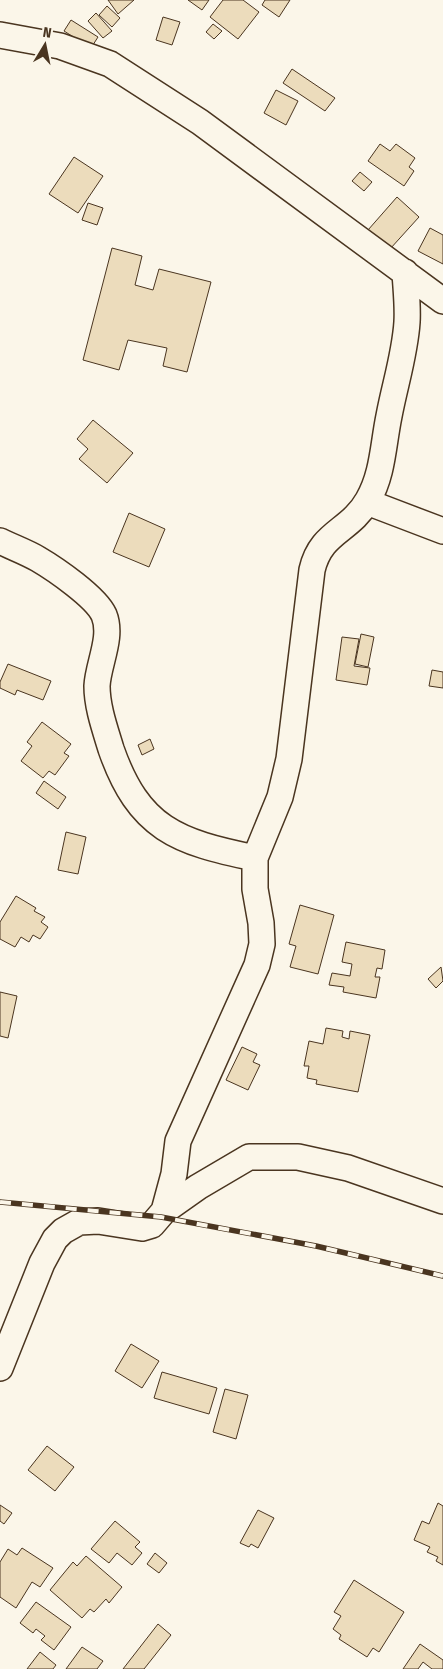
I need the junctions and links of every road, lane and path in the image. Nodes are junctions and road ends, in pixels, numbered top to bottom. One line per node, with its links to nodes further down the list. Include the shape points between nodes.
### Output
1 (0, 35): 2 (street, via 60,46 110,64 200,122)
2 (405, 272): 3 (street); 4 (street, via 407,321 402,356 379,478)
3 (443, 301)
4 (367, 502): 5 (street); 7 (street, via 352,520 322,544 316,555 307,602 289,759 280,796)
5 (443, 531)
6 (0, 541): 7 (street, via 38,559 92,599 104,615 106,636 97,684 98,700 117,766 137,803 151,819 173,835 211,849)
7 (255, 858): 9 (street, via 255,890 262,944 257,965 178,1141 174,1174)
8 (443, 1201): 9 (street, via 323,1162 298,1157 249,1157)
9 (164, 1211): 10 (street, via 152,1225 142,1228 98,1221 79,1222 63,1231 42,1263)
10 (0, 1368)

